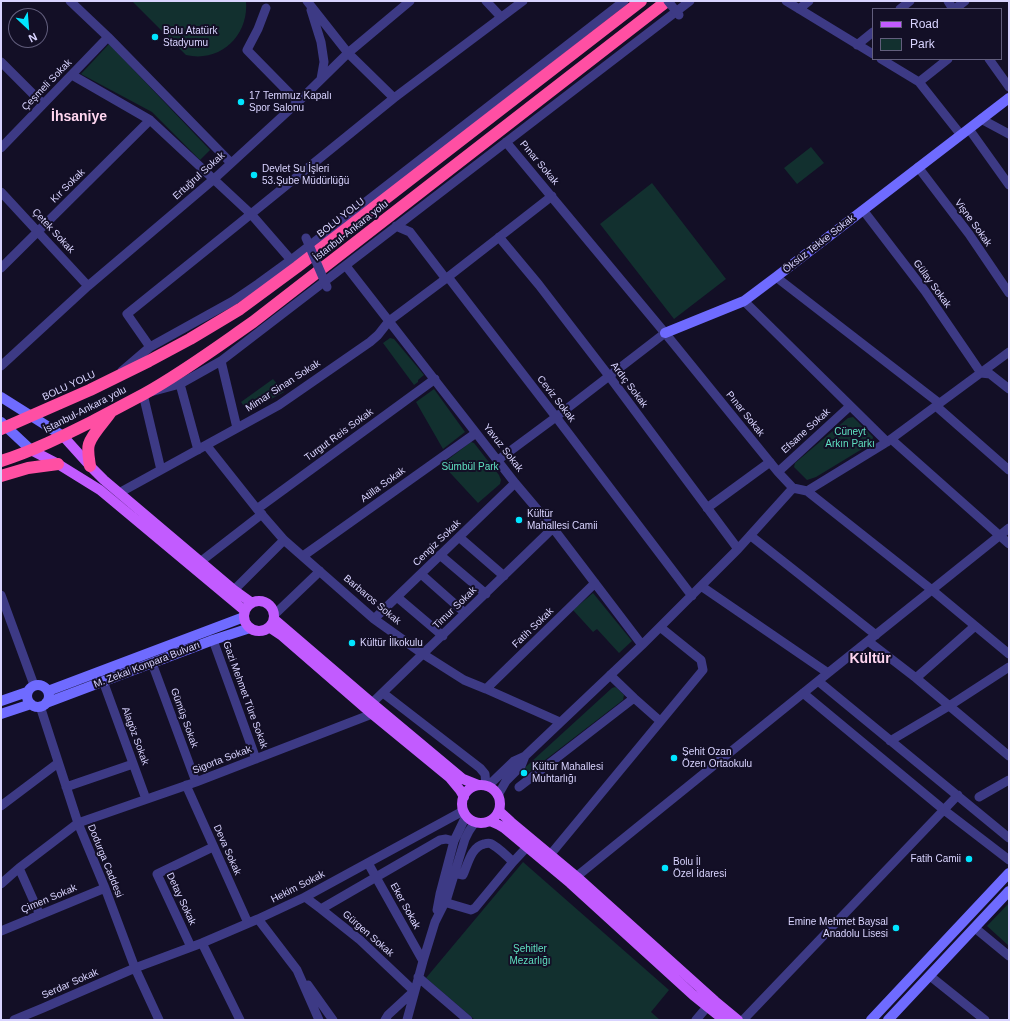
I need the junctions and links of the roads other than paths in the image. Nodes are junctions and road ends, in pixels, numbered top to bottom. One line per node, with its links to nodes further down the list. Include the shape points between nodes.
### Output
1 (70, 1): 21 (street)
2 (410, 1): 23 (street, Ertuğrul Sokak)
3 (486, 1): 19 (street)
4 (523, 1): 19 (street)
5 (624, 1): 56 (street)
6 (641, 1): 74 (highway, BOLU YOLU, via 240,309 190,339)
7 (667, 1): 18 (street, bridge); 77 (highway, İstanbul-Ankara yolu, via 253,322)
8 (690, 1): 42 (street)
9 (786, 1): 17 (street)
10 (808, 1): 17 (street)
11 (910, 1): 15 (street)
12 (965, 1): 16 (street)
13 (308, 3): 23 (street); 30 (street, via 321,42 324,62)
14 (266, 8): 35 (street, via 247,50)
15 (901, 8)
16 (955, 8)
17 (799, 9): 22 (street)
18 (679, 15)
19 (501, 17): 33 (street)
20 (872, 33): 22 (street)
21 (108, 38): 29 (street, Çeşmeli Sokak); 44 (street)
22 (857, 45): 24 (street)
23 (348, 53): 30 (street, Ertuğrul Sokak); 33 (street)
24 (872, 53)
25 (883, 60): 31 (street)
26 (947, 60): 31 (street)
27 (990, 60): 32 (street)
28 (1, 62): 36 (street)
29 (72, 75): 36 (street, Çeşmeli Sokak); 37 (street)
30 (321, 79): 35 (street, Ertuğrul Sokak)
31 (919, 82): 41 (street)
32 (1009, 87)
33 (394, 98): 51 (street)
34 (1009, 98): 38 (main road, Öksüz Tekke Sokak)
35 (298, 102): 44 (street, Ertuğrul Sokak)
36 (43, 104): 43 (street, Çeşmeli Sokak)
37 (150, 120): 46 (street); 53 (street, Kır Sokak)
38 (981, 120): 39 (main road, Öksüz Tekke Sokak); 40 (street)
39 (969, 129): 41 (main road, Öksüz Tekke Sokak); 47 (street)
40 (1009, 134)
41 (961, 135): 45 (main road, Öksüz Tekke Sokak)
42 (506, 142): 49 (street, Pınar Sokak); 52 (street)
43 (1, 148)
44 (231, 163): 46 (street, Ertuğrul Sokak)
45 (918, 167): 50 (main road, Öksüz Tekke Sokak); 63 (street, Vişne Sokak)
46 (214, 179): 51 (street); 61 (street, Ertuğrul Sokak)
47 (1009, 185)
48 (1, 192): 53 (street, Çetek Sokak)
49 (552, 196): 54 (street, Mimar Sinan Sokak); 66 (street, Pınar Sokak)
50 (863, 210): 59 (main road, Öksüz Tekke Sokak); 71 (street, Gülay Sokak, via 925,291)
51 (251, 214): 56 (street); 67 (street, via 126,314)
52 (396, 226): 57 (street); 60 (street, Ceviz Sokak, via 410,232)
53 (38, 231): 58 (street, Kır Sokak); 61 (street, Çetek Sokak)
54 (499, 237): 60 (street, Mimar Sinan Sokak); 72 (street, Ardıç Sokak)
55 (306, 238): 62 (street, bridge)
56 (291, 260): 67 (street, via 233,301)
57 (346, 266): 65 (street, Yavuz Sokak); 69 (street)
58 (1, 268)
59 (776, 277): 64 (main road, Öksüz Tekke Sokak); 79 (street)
60 (447, 278): 65 (street, Mimar Sinan Sokak); 83 (street, Ceviz Sokak)
61 (88, 286): 70 (street, Ertuğrul Sokak)
62 (327, 287)
63 (1009, 293)
64 (744, 300): 66 (main road, Öksüz Tekke Sokak); 80 (street)
65 (389, 321): 73 (street, Yavuz Sokak); 85 (street, Mimar Sinan Sokak, via 370,342 279,405)
66 (666, 333): 72 (street); 94 (street, Pınar Sokak)
67 (150, 348): 74 (street)
68 (1009, 352): 71 (street)
69 (221, 361): 75 (street); 85 (street)
70 (1, 366)
71 (981, 373): 76 (street, via 990,374); 79 (street)
72 (609, 376): 83 (street); 105 (street, Ardıç Sokak)
73 (435, 379): 86 (street, Yavuz Sokak); 106 (street, Turgut Reis Sokak)
74 (110, 380): 82 (highway, BOLU YOLU)
75 (180, 384): 77 (street); 91 (street)
76 (1009, 389)
77 (144, 394): 81 (highway, İstanbul-Ankara yolu); 97 (street)
78 (1, 397): 82 (main road)
79 (937, 405): 88 (street); 98 (street)
80 (850, 406): 88 (street); 99 (street, Efsane Sokak)
81 (113, 410): 87 (highway, İstanbul-Ankara yolu); 96 (highway, via 89,443)
82 (32, 416): 84 (highway, İstanbul-Ankara yolu); 87 (main road)
83 (556, 417): 93 (street); 127 (street, Ceviz Sokak)
84 (3, 426): 90 (main road)
85 (237, 428): 89 (street, Mimar Sinan Sokak)
86 (476, 433): 93 (street, Yavuz Sokak); 116 (street, Atilla Sokak)
87 (63, 436): 90 (highway, İstanbul-Ankara yolu); 96 (main road)
88 (889, 441): 103 (street); 110 (street)
89 (207, 446): 91 (street, Mimar Sinan Sokak); 106 (street, Barbaros Sokak)
90 (30, 450): 92 (highway, İstanbul-Ankara yolu); 95 (main road)
91 (198, 450): 97 (street, Mimar Sinan Sokak)
92 (1, 460)
93 (498, 460): 101 (street, Yavuz Sokak)
94 (770, 462): 99 (street, Pınar Sokak); 105 (street)
95 (58, 464): 100 (highway, via 28,468); 131 (main road, via 100,490)
96 (90, 466): 104 (main road)
97 (161, 470): 104 (street, Mimar Sinan Sokak)
98 (1009, 470)
99 (778, 472): 102 (street, Pınar Sokak)
100 (1, 476)
101 (516, 483): 107 (street, Yavuz Sokak); 111 (street, Cengiz Sokak)
102 (793, 488): 103 (street); 109 (street)
103 (807, 491): 124 (street)
104 (119, 493): 117 (main road)
105 (707, 508): 114 (street, Ardıç Sokak)
106 (260, 512): 112 (street, Barbaros Sokak); 117 (street, Turgut Reis Sokak)
107 (553, 528): 120 (street, Timur Sokak); 121 (street, Yavuz Sokak)
108 (1009, 528): 110 (street)
109 (751, 536): 114 (street); 137 (street)
110 (999, 536): 113 (street); 124 (street)
111 (459, 537): 115 (street, Cengiz Sokak); 120 (street)
112 (284, 540): 116 (street, Barbaros Sokak); 123 (street)
113 (1009, 544)
114 (738, 549): 122 (street)
115 (440, 555): 119 (street, Cengiz Sokak); 125 (street)
116 (303, 556): 118 (street, Barbaros Sokak)
117 (200, 562): 123 (main road)
118 (320, 570): 132 (street, Barbaros Sokak); 133 (street)
119 (421, 574): 128 (street, Cengiz Sokak); 130 (street)
120 (504, 576): 125 (street, Timur Sokak)
121 (595, 583): 141 (street, Yavuz Sokak); 152 (street, Fatih Sokak)
122 (701, 586): 127 (street); 146 (street)
123 (234, 590): 129 (main road)
124 (932, 590): 134 (street); 137 (street)
125 (486, 594): 130 (street, Timur Sokak)
126 (1, 595): 151 (street)
127 (692, 596): 135 (street)
128 (397, 597): 132 (street, Cengiz Sokak); 138 (street)
129 (252, 603): 131 (main road); 133 (main road, via 262,601 270,606 273,610)
130 (465, 613): 138 (street, Timur Sokak)
131 (244, 614): 136 (main road); 153 (main road, M. Zekai Konpara Bulvarı)
132 (374, 619): 142 (street, Barbaros Sokak)
133 (272, 621): 136 (main road, via 264,630); 158 (main road); 162 (main road, via 281,635)
134 (975, 626): 143 (street); 148 (street)
135 (660, 627): 141 (street); 163 (street, via 701,660 703,670)
136 (250, 628): 139 (main road, M. Zekai Konpara Bulvarı)
137 (876, 635): 140 (street)
138 (443, 636): 142 (street, Timur Sokak)
139 (213, 640): 144 (main road, M. Zekai Konpara Bulvarı); 168 (street, Gazi Mehmet Türe Sokak)
140 (868, 641): 146 (street); 148 (street)
141 (642, 645): 147 (street)
142 (423, 654): 152 (street, Barbaros Sokak, via 464,680); 154 (street, Timur Sokak)
143 (1009, 654)
144 (152, 663): 149 (main road, M. Zekai Konpara Bulvarı); 172 (street, Gümüş Sokak)
145 (1009, 667): 160 (street)
146 (828, 673): 150 (street)
147 (610, 675): 156 (street); 164 (street)
148 (916, 678): 160 (street)
149 (103, 681): 159 (main road, M. Zekai Konpara Bulvarı); 170 (street, Alagöz Sokak)
150 (818, 681): 155 (street); 165 (street)
151 (31, 689): 153 (main road, via 40,685); 157 (main road); 159 (main road, via 27,698)
152 (486, 689): 164 (street, Barbaros Sokak)
153 (48, 691): 159 (main road, via 49,698)
154 (383, 693): 158 (street, Timur Sokak); 174 (street, via 480,768 485,774)
155 (803, 693): 183 (street); 203 (street)
156 (634, 698): 163 (street); 176 (street)
157 (1, 701)
158 (372, 703): 174 (main road, via 463,779)
159 (39, 704): 161 (main road, M. Zekai Konpara Bulvarı); 169 (street, Dodurga Caddesi)
160 (949, 706): 165 (street); 167 (street)
161 (1, 714)
162 (372, 714): 168 (street, Sigorta Sokak); 179 (main road, via 450,778)
163 (660, 721): 195 (street)
164 (560, 722): 166 (street)
165 (890, 741): 178 (street)
166 (525, 756): 174 (street, via 514,761); 177 (street, via 521,766)
167 (1009, 756)
168 (256, 759): 172 (street, Sigorta Sokak)
169 (58, 763): 175 (street, Dodurga Caddesi); 182 (street)
170 (134, 764): 175 (street); 181 (street, Alagöz Sokak)
171 (1009, 780): 180 (street)
172 (196, 782): 173 (street, Sigorta Sokak)
173 (186, 785): 181 (street, Sigorta Sokak); 192 (street, Deva Sokak)
174 (484, 786): 177 (main road, via 492,788); 179 (main road, via 469,789)
175 (66, 787): 188 (street, Dodurga Caddesi)
176 (519, 787)
177 (498, 795): 184 (main road, via 501,805)
178 (958, 795): 183 (street); 190 (street)
179 (464, 797): 185 (main road, via 462,802)
180 (979, 797)
181 (146, 798): 188 (street, Sigorta Sokak)
182 (1, 806)
183 (944, 810): 196 (street); 237 (street)
184 (499, 811): 186 (main road); 195 (main road)
185 (465, 813): 187 (main road); 189 (street, Hekim Sokak); 191 (street)
186 (490, 821): 187 (main road); 193 (main road)
187 (475, 822): 200 (street, via 464,839)
188 (78, 823): 199 (street, Sigorta Sokak); 205 (street, Dodurga Caddesi)
189 (419, 835): 194 (street); 198 (street, Hekim Sokak)
190 (1009, 838)
191 (454, 841): 194 (street, via 446,838); 212 (street)
192 (213, 847): 213 (street, Deva Sokak); 217 (street, Detay Sokak, via 157,874)
193 (527, 847): 197 (street); 203 (main road)
194 (426, 848): 202 (street)
195 (550, 855): 203 (main road)
196 (1009, 860)
197 (513, 862): 200 (street, via 492,844 482,844 472,854 464,875); 208 (street, via 475,908 471,910)
198 (368, 863): 202 (street, Eker Sokak); 207 (street, Hekim Sokak)
199 (20, 868): 204 (street, Sigorta Sokak); 210 (street)
200 (454, 873): 208 (street)
201 (1009, 873): 238 (main road)
202 (376, 877): 209 (street); 219 (street, Eker Sokak)
203 (573, 880): 225 (main road); 236 (main road)
204 (1, 884)
205 (105, 888): 210 (street, Çimen Sokak); 220 (street, Dodurga Caddesi)
206 (1009, 891): 214 (main road)
207 (305, 897): 209 (street, Gürgen Sokak); 211 (street, Hekim Sokak)
208 (444, 902): 212 (street)
209 (321, 909): 224 (street, Gürgen Sokak, via 360,940)
210 (40, 915): 215 (street, Çimen Sokak)
211 (258, 919): 213 (street, Hekim Sokak); 221 (street)
212 (435, 922): 219 (street)
213 (248, 923): 216 (street, Hekim Sokak)
214 (975, 928): 218 (street); 222 (main road)
215 (1, 931)
216 (202, 943): 217 (street, Hekim Sokak); 228 (street)
217 (191, 947): 220 (street, Hekim Sokak)
218 (1009, 956)
219 (423, 961): 223 (street)
220 (135, 968): 226 (street, Serdar Sokak); 227 (street, Dodurga Caddesi)
221 (297, 970): 229 (street); 230 (street)
222 (930, 976): 239 (main road); 240 (street)
223 (418, 977): 224 (street); 233 (street)
224 (414, 992): 231 (street); 232 (street)
225 (707, 1006): 234 (street); 235 (main road)
226 (14, 1020)
227 (159, 1020)
228 (240, 1020)
229 (319, 1020)
230 (333, 1020)
231 (385, 1020)
232 (407, 1020)
233 (468, 1020)
234 (696, 1020)
235 (724, 1020)
236 (738, 1020)
237 (744, 1020)
238 (871, 1020)
239 (888, 1020)
240 (985, 1020)

